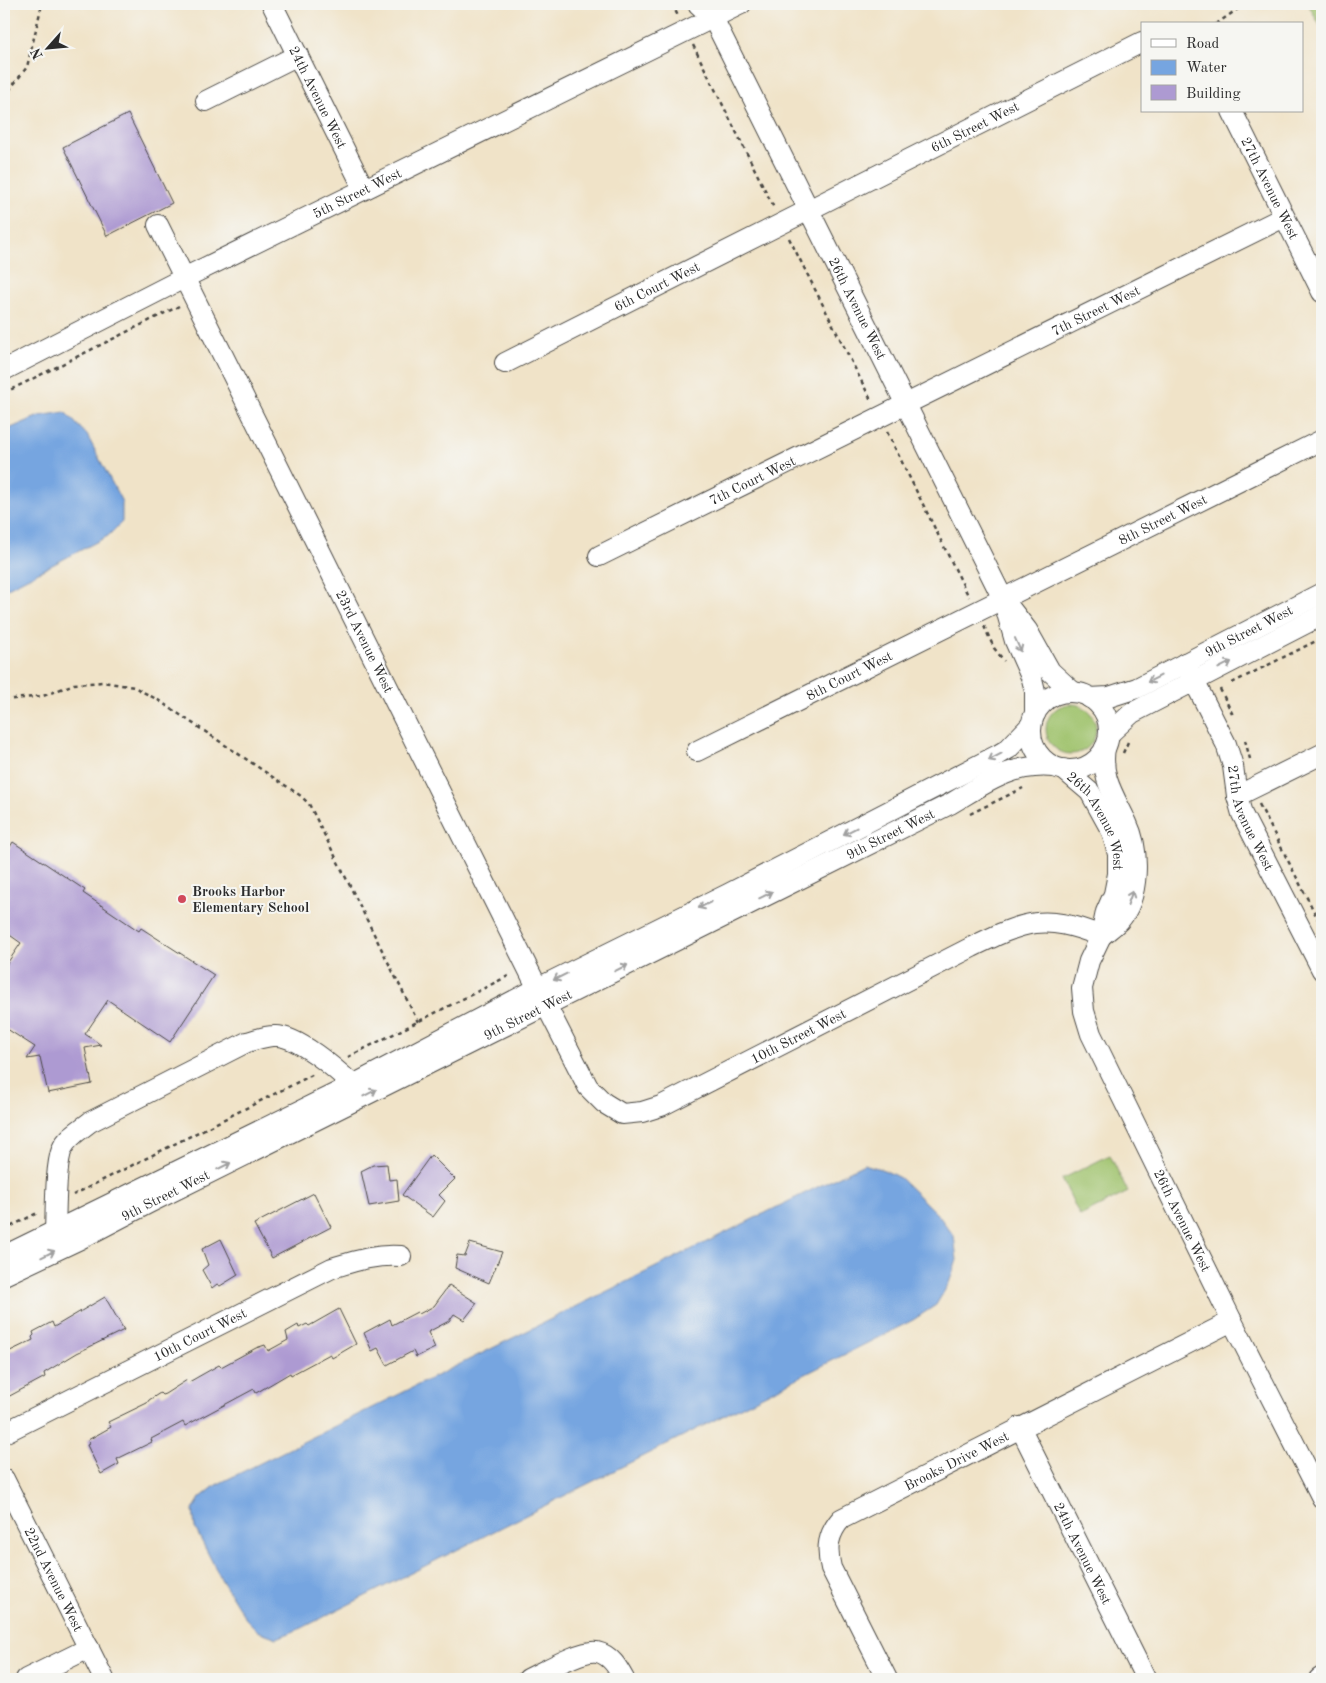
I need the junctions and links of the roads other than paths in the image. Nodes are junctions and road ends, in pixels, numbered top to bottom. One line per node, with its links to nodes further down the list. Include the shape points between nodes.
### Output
1 (272, 4): 6 (street, 24th Avenue West)
2 (698, 4): 4 (street, 26th Avenue West)
3 (740, 4): 4 (street, 5th Street West)
4 (712, 11): 9 (street, 5th Street West, via 686,31); 10 (street, 26th Avenue West)
5 (1141, 43): 10 (street, 6th Street West)
6 (298, 55): 7 (street); 9 (street, 24th Avenue West)
7 (206, 101)
8 (1232, 112): 11 (street, 27th Avenue West)
9 (364, 189): 13 (street, 5th Street West)
10 (809, 210): 15 (street, 6th Court West); 17 (street, 26th Avenue West)
11 (1284, 218): 14 (street, 27th Avenue West); 17 (street, 7th Street West)
12 (158, 225): 13 (street, 23rd Avenue West)
13 (184, 278): 16 (street, 5th Street West); 33 (street, 23rd Avenue West)
14 (1322, 292)
15 (505, 363)
16 (4, 370)
17 (906, 404): 19 (street, 7th Court West); 21 (street, 26th Avenue West)
18 (1322, 440): 21 (street, 8th Street West)
19 (599, 556)
20 (1322, 593): 23 (street, 9th Street West)
21 (1003, 599): 24 (street, 26th Avenue West, via 1027,630 1050,671); 25 (street, 26th Avenue West, one-way to 25, via 1035,691); 27 (street, 8th Court West)
22 (1322, 615): 23 (street, 9th Street West, one-way to 22)
23 (1190, 672): 24 (street, 9th Street West, one-way to 24, via 1109,697); 26 (street, 9th Street West, via 1132,713); 30 (street, 27th Avenue West, via 1226,744)
24 (1081, 695): 25 (street, via 1061,693 1050,697); 26 (street, via 1098,704 1105,713)
25 (1033, 720): 29 (street, via 1032,738 1036,750 1044,760); 33 (street, 9th Street West, one-way to 33, via 998,756 719,898)
26 (1112, 746): 29 (street, via 1083,768); 31 (street, 26th Avenue West, one-way to 26, via 1120,920 1136,880 1134,843 1104,771)
27 (697, 751)
28 (1322, 754): 30 (street)
29 (1059, 768): 31 (street, 26th Avenue West, via 1090,792 1112,832 1118,854 1114,894); 33 (street, 9th Street West, one-way to 29, via 950,804 1000,775 1030,766)
30 (1237, 796): 32 (street, 27th Avenue West, via 1242,814)
31 (1101, 936): 33 (street, 10th Street West, via 1080,927 1048,922 1003,932 661,1106 642,1112 622,1114 604,1103 588,1087); 39 (street, 26th Avenue West, via 1082,988 1091,1034)
32 (1322, 970)
33 (542, 997): 34 (street, 9th Street West); 38 (street, 9th Street West, one-way to 33, via 80,1239)
34 (353, 1085): 35 (street, 9th Street West); 35 (street, via 332,1065 292,1040 275,1036 247,1042 90,1122 70,1137 62,1149 59,1167)
35 (55, 1232): 36 (street, 9th Street West)
36 (4, 1256)
37 (401, 1256): 41 (street, 10th Court West, via 366,1257 332,1268)
38 (4, 1275)
39 (1232, 1322): 40 (street, Brooks Drive West); 43 (street, 26th Avenue West)
40 (1020, 1427): 50 (street, Brooks Drive West, via 847,1514 830,1534 828,1555 831,1568); 51 (street, 24th Avenue West)
41 (4, 1433)
42 (4, 1479): 44 (street, 22nd Avenue West)
43 (1322, 1498)
44 (89, 1648): 46 (street); 47 (street, 22nd Avenue West)
45 (1322, 1678): 52 (street)
46 (26, 1679)
47 (104, 1679)
48 (528, 1679): 49 (street, via 564,1661 597,1652 610,1658)
49 (624, 1679)
50 (887, 1679)
51 (1146, 1679)
52 (1319, 1679)

